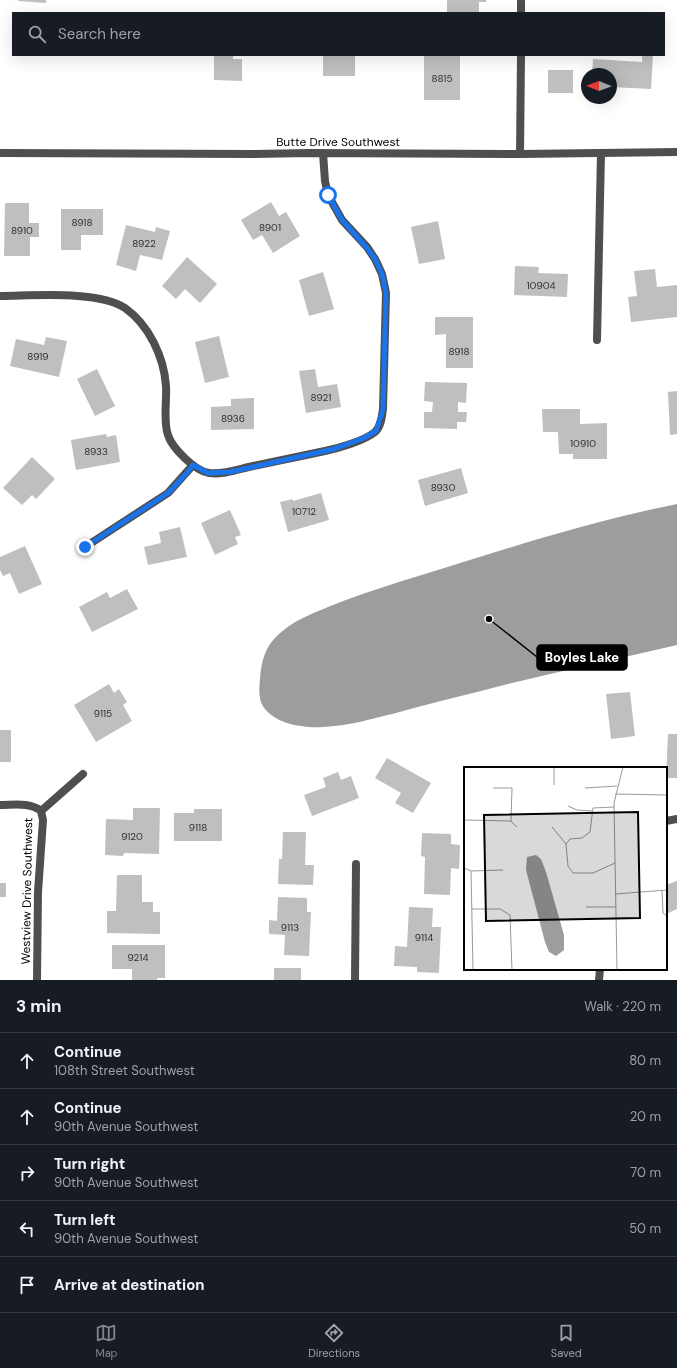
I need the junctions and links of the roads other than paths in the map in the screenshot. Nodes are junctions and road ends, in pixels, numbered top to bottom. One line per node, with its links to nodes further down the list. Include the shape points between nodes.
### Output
1 (521, 0): 2 (street)
2 (521, 12)
3 (521, 56): 8 (street)
4 (677, 152): 7 (street, Butte Drive Southwest)
5 (0, 153): 6 (street, Butte Drive Southwest)
6 (323, 153): 8 (street, Butte Drive Southwest); 11 (street, via 328,195 342,220 375,259 382,274 386,293 384,388 380,423 376,431 364,438 334,449 230,472 208,473)
7 (601, 153): 8 (street, Butte Drive Southwest); 10 (street)
8 (520, 154)
9 (0, 296): 11 (street, via 85,296 108,300 124,308 140,321 161,358 166,385 167,434 176,450)
10 (597, 340)
11 (193, 465): 12 (street, via 168,493)
12 (85, 547)
13 (83, 774): 15 (street, Westview Drive Southwest)
14 (0, 805): 15 (street, via 29,805)
15 (41, 811): 19 (street, Westview Drive Southwest, via 43,820 38,892)
16 (677, 819): 17 (street)
17 (667, 821)
18 (356, 864): 20 (street)
19 (37, 980)
20 (355, 980)

